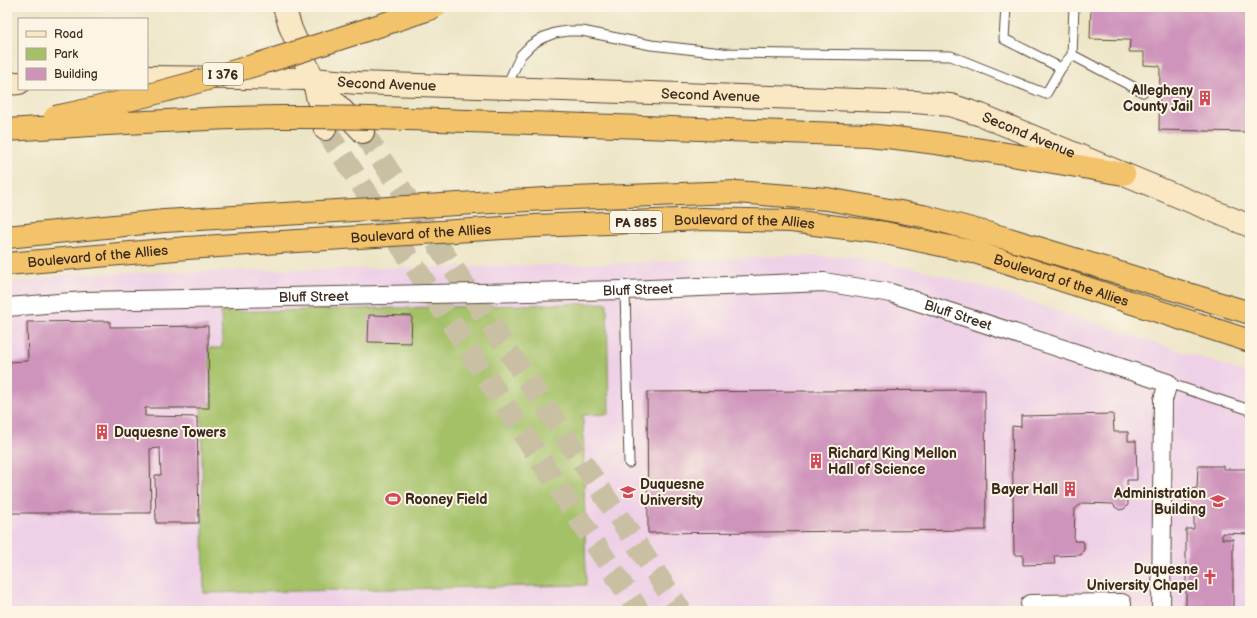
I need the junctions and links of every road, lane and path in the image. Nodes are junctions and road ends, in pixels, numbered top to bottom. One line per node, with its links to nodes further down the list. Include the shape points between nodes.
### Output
1 (284, 7): 8 (main road)
2 (435, 7): 13 (highway, I 376, bridge, via 238,70 117,102)
3 (1006, 7): 6 (lane, via 1004,39)
4 (1074, 7): 5 (lane)
5 (1072, 55): 6 (lane); 12 (lane)
6 (1061, 68): 11 (lane, via 1046,94 951,56 723,53 651,45 582,31 568,31 555,33 530,45 521,55)
7 (148, 77): 8 (main road, Second Avenue)
8 (313, 80): 11 (main road, Second Avenue); 14 (main road); 16 (main road)
9 (18, 83): 10 (main road)
10 (7, 84)
11 (506, 88): 17 (main road, Second Avenue, via 944,105 981,115)
12 (1143, 92)
13 (7, 126)
14 (325, 129)
15 (7, 130): 17 (highway, bridge, via 282,117 502,122 889,137 940,143)
16 (363, 132)
17 (1124, 174): 18 (main road, Second Avenue)
18 (1250, 226)
19 (7, 237): 23 (highway, Boulevard of the Allies / PA 885, via 164,221 537,199 736,192 827,198 923,216 1009,239)
20 (7, 264): 24 (highway, Boulevard of the Allies / PA 885, via 187,248 534,226 703,219 791,221 885,233 978,253)
21 (625, 290): 22 (street, Bluff Street, via 85,301); 25 (street, Bluff Street, via 824,282 883,292); 27 (lane)
22 (7, 307)
23 (1250, 313)
24 (1250, 341)
25 (1168, 383): 26 (lane, Bluff Street); 30 (street, via 1163,400)
26 (1250, 410)
27 (629, 463)
28 (1030, 611): 29 (street, via 1030,604 1122,602)
29 (1122, 611)
30 (1161, 611)

